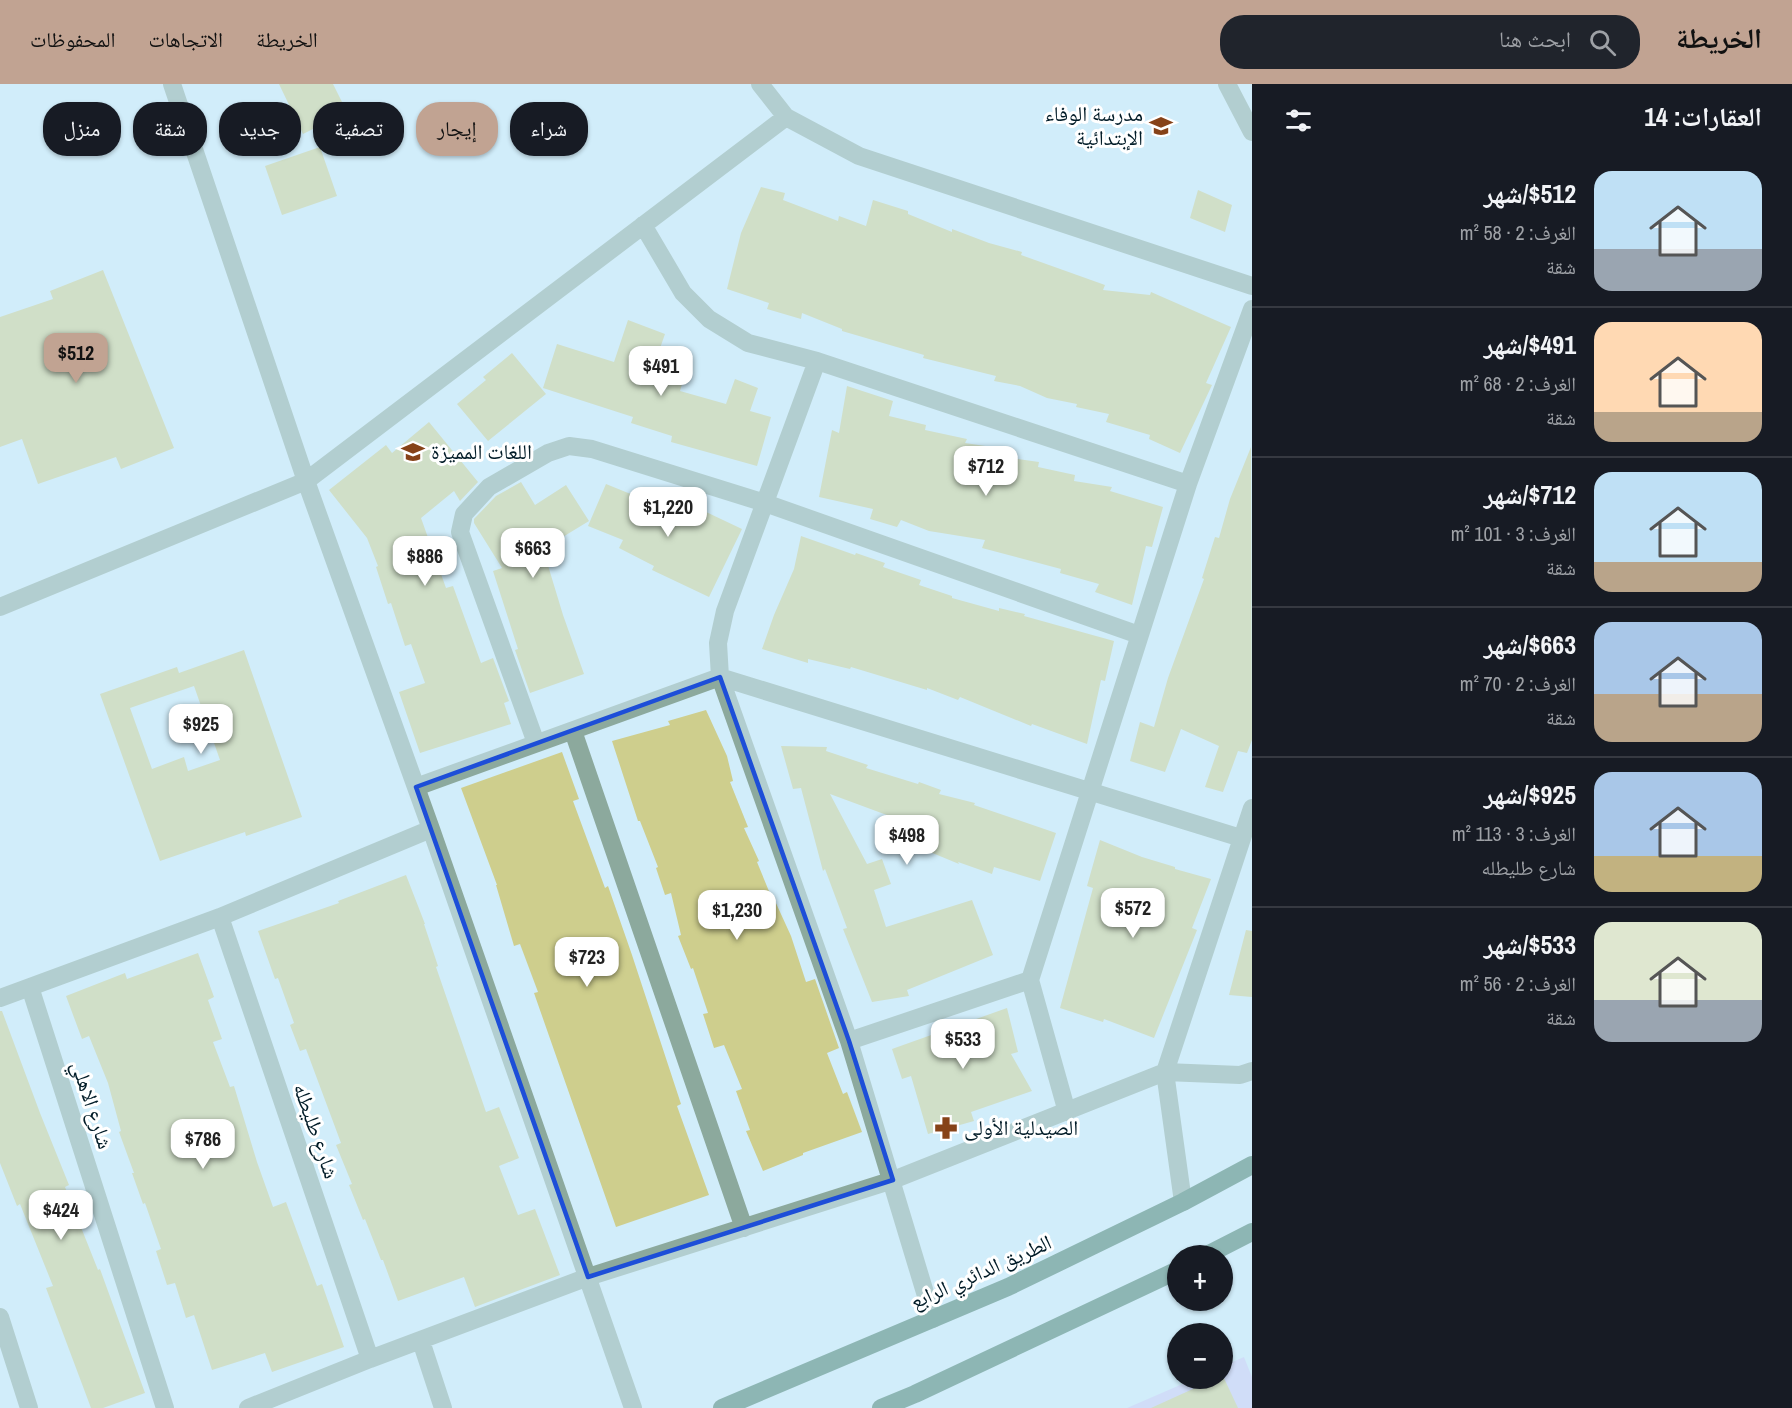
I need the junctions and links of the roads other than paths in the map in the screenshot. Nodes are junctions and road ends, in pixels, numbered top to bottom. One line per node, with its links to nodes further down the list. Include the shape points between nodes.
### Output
1 (172, 84): 10 (street)
2 (760, 84): 4 (street)
3 (1227, 84): 5 (street)
4 (786, 117): 6 (street); 7 (street, via 860,156)
5 (1252, 132)
6 (644, 225): 9 (street, via 683,293 709,319 748,343); 10 (street)
7 (1252, 286)
8 (1252, 309): 11 (street)
9 (817, 361): 11 (street); 12 (street)
10 (306, 481): 13 (street); 18 (street)
11 (1188, 484): 14 (street)
12 (765, 504): 14 (street); 15 (street, via 725,611 718,643); 17 (street, via 592,449 569,446 548,453 489,487 464,514 460,532)
13 (0, 608)
14 (1139, 635): 19 (street)
15 (720, 677): 16 (street); 19 (street); 27 (street)
16 (573, 731): 17 (street); 34 (street)
17 (536, 743): 18 (street)
18 (416, 787): 21 (street)
19 (1089, 791): 22 (street); 24 (street)
20 (1252, 808): 22 (street)
21 (431, 829): 23 (street); 38 (street)
22 (1241, 838): 29 (street)
23 (220, 917): 25 (street); 42 (street, شارع طليطله)
24 (1030, 980): 27 (street); 30 (street)
25 (30, 987): 26 (street); 44 (street, شارع الاهلي)
26 (0, 998)
27 (849, 1041): 32 (street)
28 (1252, 1071): 29 (street, via 1240,1076)
29 (1165, 1072): 30 (street); 33 (street)
30 (1067, 1112): 32 (street)
31 (1252, 1165): 33 (main road, الطريق الدائري الرابع)
32 (893, 1180): 34 (street); 40 (street)
33 (1183, 1202): 40 (main road, الطريق الدائري الرابع, via 1008,1287)
34 (744, 1228): 38 (street)
35 (1252, 1232): 36 (main road)
36 (1227, 1245)
37 (1167, 1275): 49 (main road)
38 (588, 1276): 41 (street); 47 (street)
39 (0, 1317): 43 (street)
40 (933, 1318): 48 (main road, الطريق الدائري الرابع)
41 (421, 1341): 42 (street); 46 (street)
42 (370, 1359): 45 (street)
43 (28, 1408)
44 (165, 1408)
45 (248, 1408)
46 (443, 1408)
47 (633, 1408)
48 (722, 1408)
49 (881, 1408)

